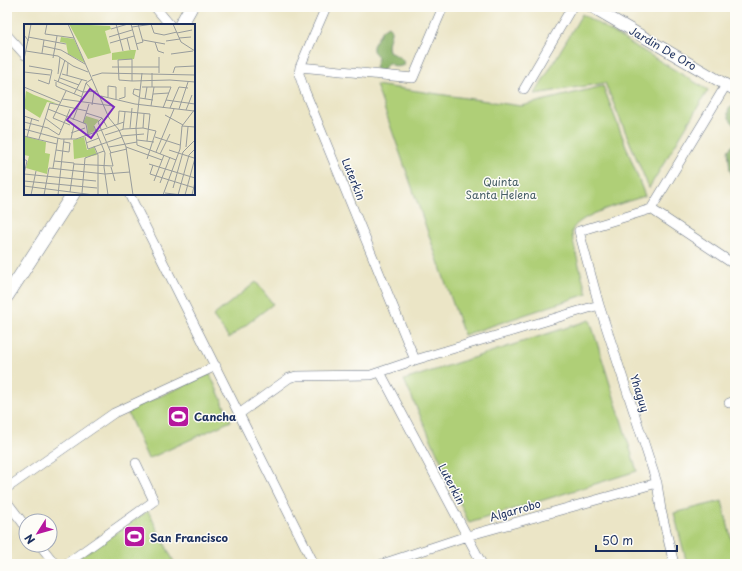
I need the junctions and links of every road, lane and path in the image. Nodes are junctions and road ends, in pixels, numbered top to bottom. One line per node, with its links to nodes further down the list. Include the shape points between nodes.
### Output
1 (155, 7): 7 (street)
2 (191, 7): 8 (main road)
3 (326, 7): 11 (street)
4 (442, 7): 11 (street, via 412,78)
5 (572, 7): 13 (street)
6 (592, 7): 12 (street, Jardin De Oro)
7 (169, 24)
8 (182, 24)
9 (7, 35): 10 (street)
10 (24, 54)
11 (300, 67): 20 (street, Luterkin, via 304,89)
12 (731, 88): 16 (street)
13 (524, 89)
14 (73, 195): 18 (main road)
15 (130, 195): 21 (street)
16 (651, 208): 17 (street); 19 (street, Yhaguy, via 579,232)
17 (735, 266)
18 (7, 296)
19 (599, 305): 20 (street); 25 (street, Yhaguy)
20 (415, 360): 22 (street)
21 (216, 366): 23 (street); 26 (street, via 114,413)
22 (380, 372): 23 (street, via 371,375 289,378); 29 (street, Luterkin)
23 (239, 414): 33 (street)
24 (136, 463): 32 (street, via 154,501)
25 (657, 483): 29 (street, Algarrobo); 36 (street, Yhaguy)
26 (7, 488)
27 (7, 502): 28 (street)
28 (18, 516)
29 (466, 536): 34 (street, Algarrobo); 35 (street, Luterkin)
30 (46, 553): 31 (street)
31 (55, 564)
32 (66, 564)
33 (314, 564)
34 (382, 564)
35 (482, 564)
36 (674, 564)

